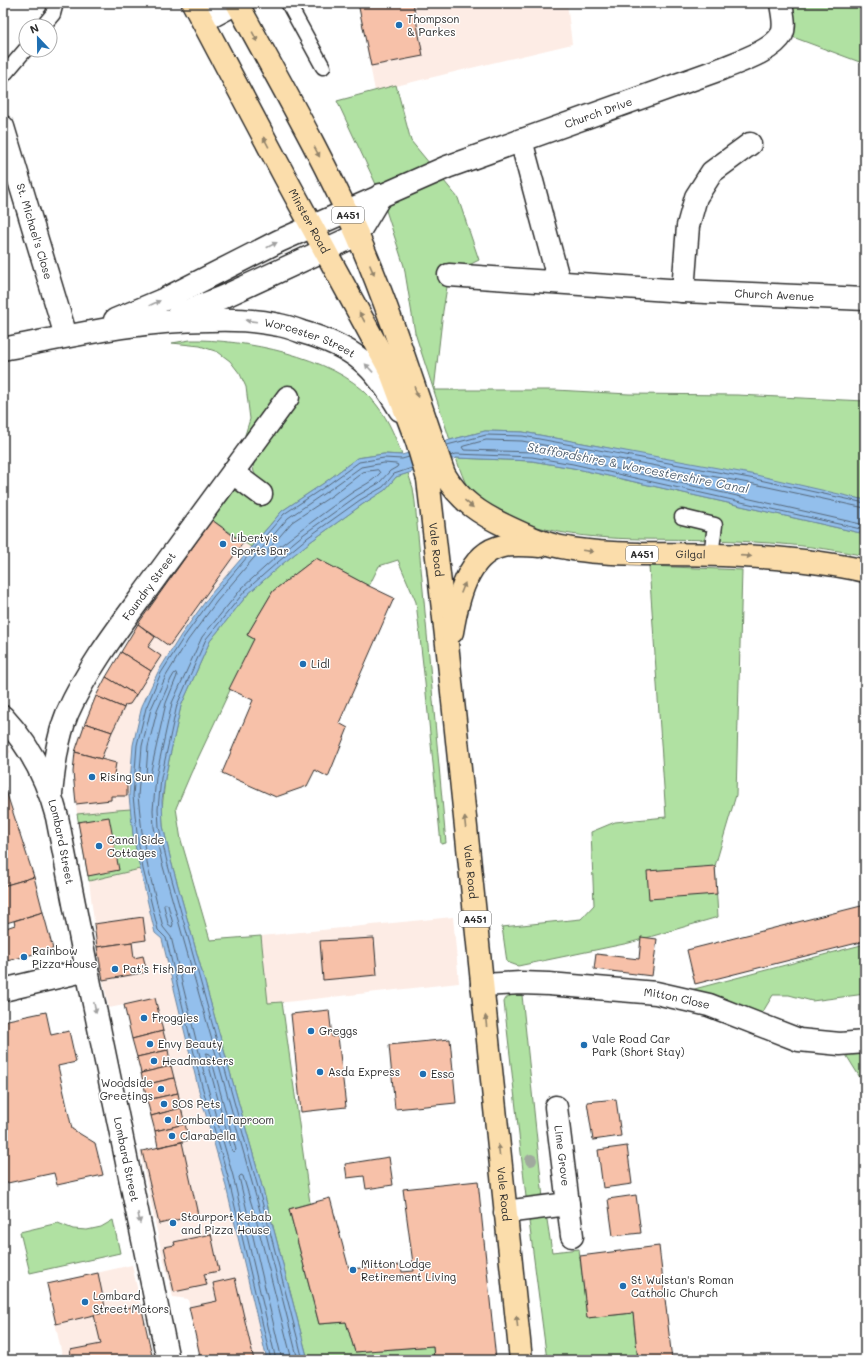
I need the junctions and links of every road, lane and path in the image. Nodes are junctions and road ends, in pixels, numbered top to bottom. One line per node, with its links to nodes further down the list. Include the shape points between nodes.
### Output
1 (56, 3): 6 (lane)
2 (237, 3): 5 (street); 14 (main road, A451, one-way to 14)
3 (288, 3): 8 (lane)
4 (781, 3): 11 (street, Church Drive, via 784,18 782,33 773,44 757,54)
5 (198, 12): 15 (main road, Minster Road / A451, one-way to 5)
6 (50, 18)
7 (18, 58): 9 (lane)
8 (323, 68)
9 (3, 76)
10 (3, 127): 23 (street, St. Michael's Close)
11 (521, 140): 13 (street, Church Drive); 19 (street)
12 (750, 144): 20 (street, via 712,172 696,197 688,226)
13 (381, 195): 14 (street, Church Drive); 16 (street)
14 (347, 211): 15 (street, Church Drive); 16 (main road, A451)
15 (312, 226): 17 (main road, Minster Road / A451); 23 (street, Worcester Street, one-way to 15, via 121,318 165,299)
16 (357, 235): 17 (street, Worcester Street); 26 (main road, A451, one-way to 26, via 393,324)
17 (324, 250): 22 (street, Worcester Street, via 223,297); 26 (main road, Minster Road / A451, one-way to 17, via 390,370)
18 (449, 275): 19 (street, Church Avenue)
19 (559, 282): 20 (street, Church Avenue)
20 (683, 291): 21 (street, Church Avenue)
21 (865, 299)
22 (163, 321): 23 (street, Worcester Street); 26 (street, Worcester Street, one-way to 22, via 372,371 338,345 279,325 238,319)
23 (66, 336): 24 (street, Worcester Street)
24 (3, 349)
25 (288, 397): 27 (street, Foundry Street)
26 (421, 439): 28 (main road, A451)
27 (232, 473): 29 (street); 36 (street, Foundry Street, via 105,648 77,696 60,734)
28 (436, 476): 31 (main road, Gilgal / A451, one-way to 31, via 484,516 542,542); 34 (main road, Vale Road / A451)
29 (261, 494)
30 (682, 518): 32 (lane, via 715,525)
31 (566, 548): 32 (main road, Gilgal / A451, one-way to 32, via 592,552); 34 (main road, one-way to 31, via 464,583 483,555 502,546 516,544)
32 (712, 555): 33 (main road, Gilgal / A451, one-way to 33, via 815,563)
33 (865, 571)
34 (448, 653): 38 (main road, Vale Road / A451, one-way to 34)
35 (3, 717): 36 (street, via 27,746)
36 (51, 794): 37 (street, Lombard Street)
37 (87, 970): 39 (street); 45 (street, Lombard Street, one-way to 45)
38 (482, 985): 40 (street, Mitton Close, via 549,984 656,993 709,1005 799,1040 840,1044); 43 (main road, Vale Road / A451, one-way to 38)
39 (3, 990)
40 (865, 1042)
41 (556, 1107): 42 (street, Lime Grove)
42 (568, 1204): 43 (street); 44 (street, Lime Grove)
43 (505, 1212): 46 (main road, Vale Road / A451, one-way to 43)
44 (572, 1236)
45 (168, 1360)
46 (521, 1360)

